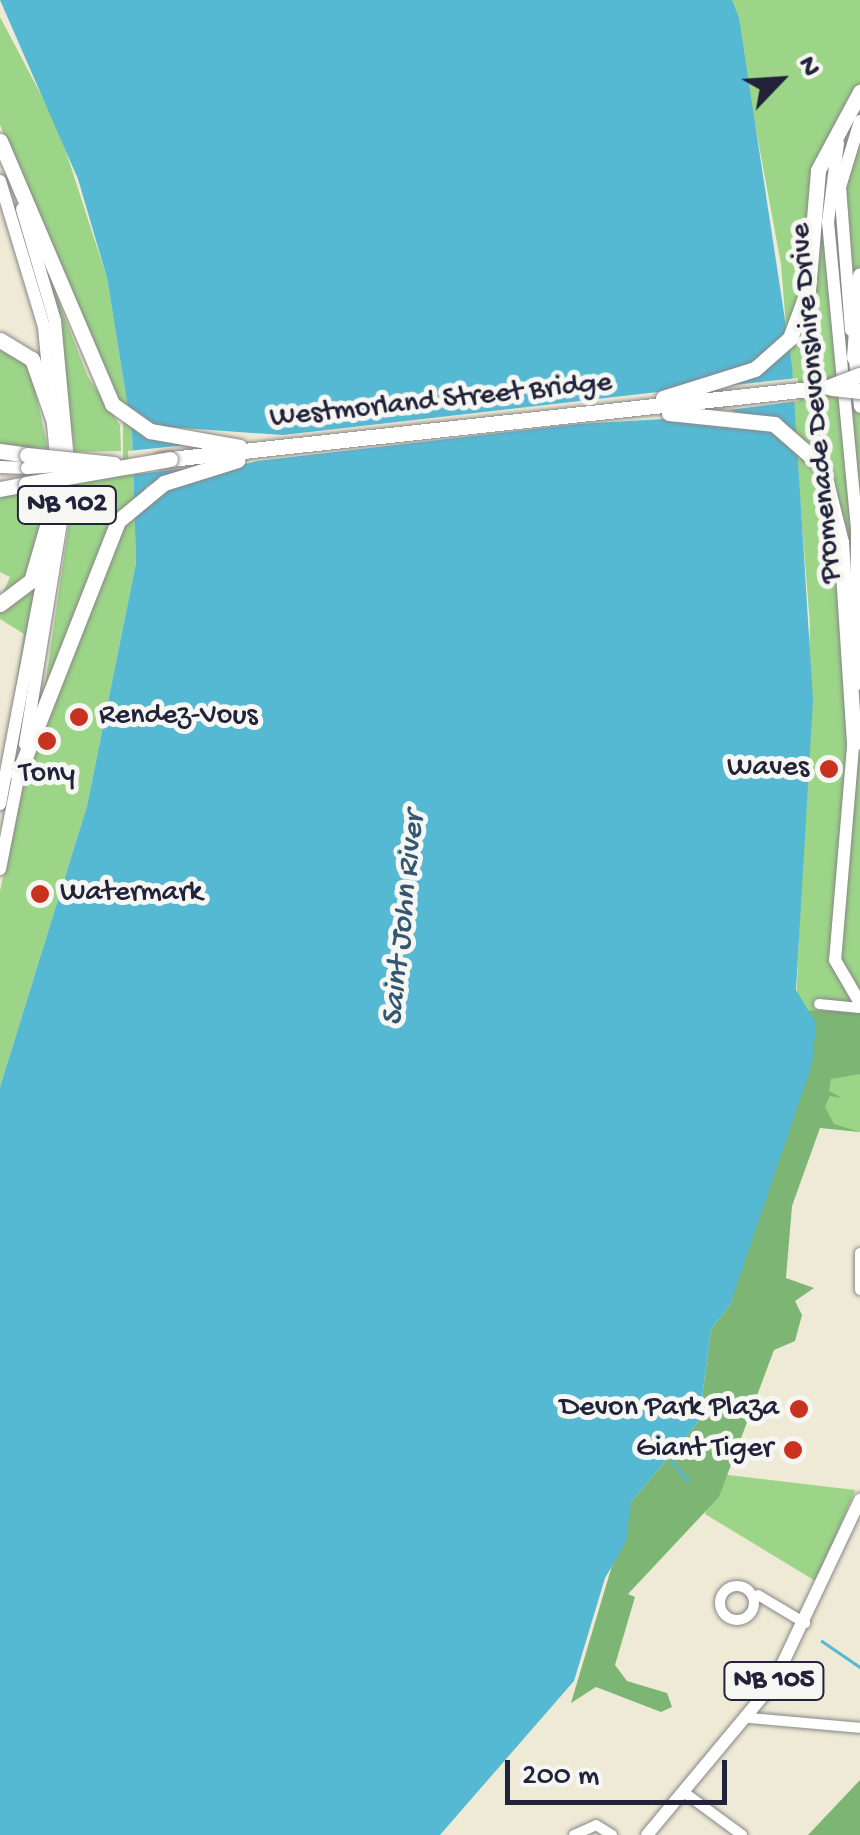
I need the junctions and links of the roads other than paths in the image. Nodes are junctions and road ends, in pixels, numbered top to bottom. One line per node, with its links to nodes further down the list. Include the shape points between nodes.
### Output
1 (860, 94): 12 (highway, via 818,170 808,290 790,338 755,369); 23 (main road, Promenade Devonshire Drive, via 834,155 828,200 857,530)
2 (860, 121): 7 (main road, Promenade Devonshire Drive, via 840,208)
3 (0, 142): 16 (highway, via 100,390 134,424); 24 (main road, NB 102, via 55,321 69,450 63,548)
4 (0, 182): 13 (main road, NB 102, via 40,306)
5 (860, 275): 7 (highway)
6 (0, 340): 13 (highway, via 32,360)
7 (854, 357): 11 (main road, Promenade Devonshire Drive)
8 (860, 375): 9 (highway, bridge)
9 (828, 387): 10 (highway, bridge); 12 (highway, Westmorland Street Bridge)
10 (860, 387)
11 (860, 407)
12 (615, 411): 14 (highway, Westmorland Street Bridge); 23 (highway, via 759,419 810,450 830,483)
13 (56, 430): 21 (main road, NB 102)
14 (275, 448): 16 (highway, Westmorland Street Bridge); 24 (highway, via 139,497 92,578)
15 (0, 450): 19 (highway)
16 (254, 450): 17 (highway, Westmorland Street Bridge)
17 (170, 460): 19 (highway, bridge); 19 (highway, Westmorland Street Bridge, bridge)
18 (0, 467): 19 (main road)
19 (26, 469): 20 (highway)
20 (0, 489)
21 (56, 495): 22 (highway, via 31,581); 25 (main road, NB 102)
22 (0, 604)
23 (854, 744): 28 (main road, Promenade Devonshire Drive, via 835,960)
24 (18, 775): 26 (main road, NB 102)
25 (0, 804)
26 (0, 869)
27 (820, 1004): 28 (street)
28 (860, 1005)
29 (860, 1252): 30 (street)
30 (860, 1290)
31 (860, 1500): 32 (main road, NB 105)
32 (855, 1528): 34 (main road, NB 105)
33 (758, 1595): 34 (street)
34 (805, 1623): 35 (main road, NB 105)
35 (749, 1718): 36 (street); 37 (main road, NB 105)
36 (860, 1728)
37 (685, 1794): 40 (main road, NB 105); 41 (street)
38 (574, 1835): 39 (street, via 596,1826)
39 (612, 1835)
40 (647, 1835)
41 (742, 1835)

